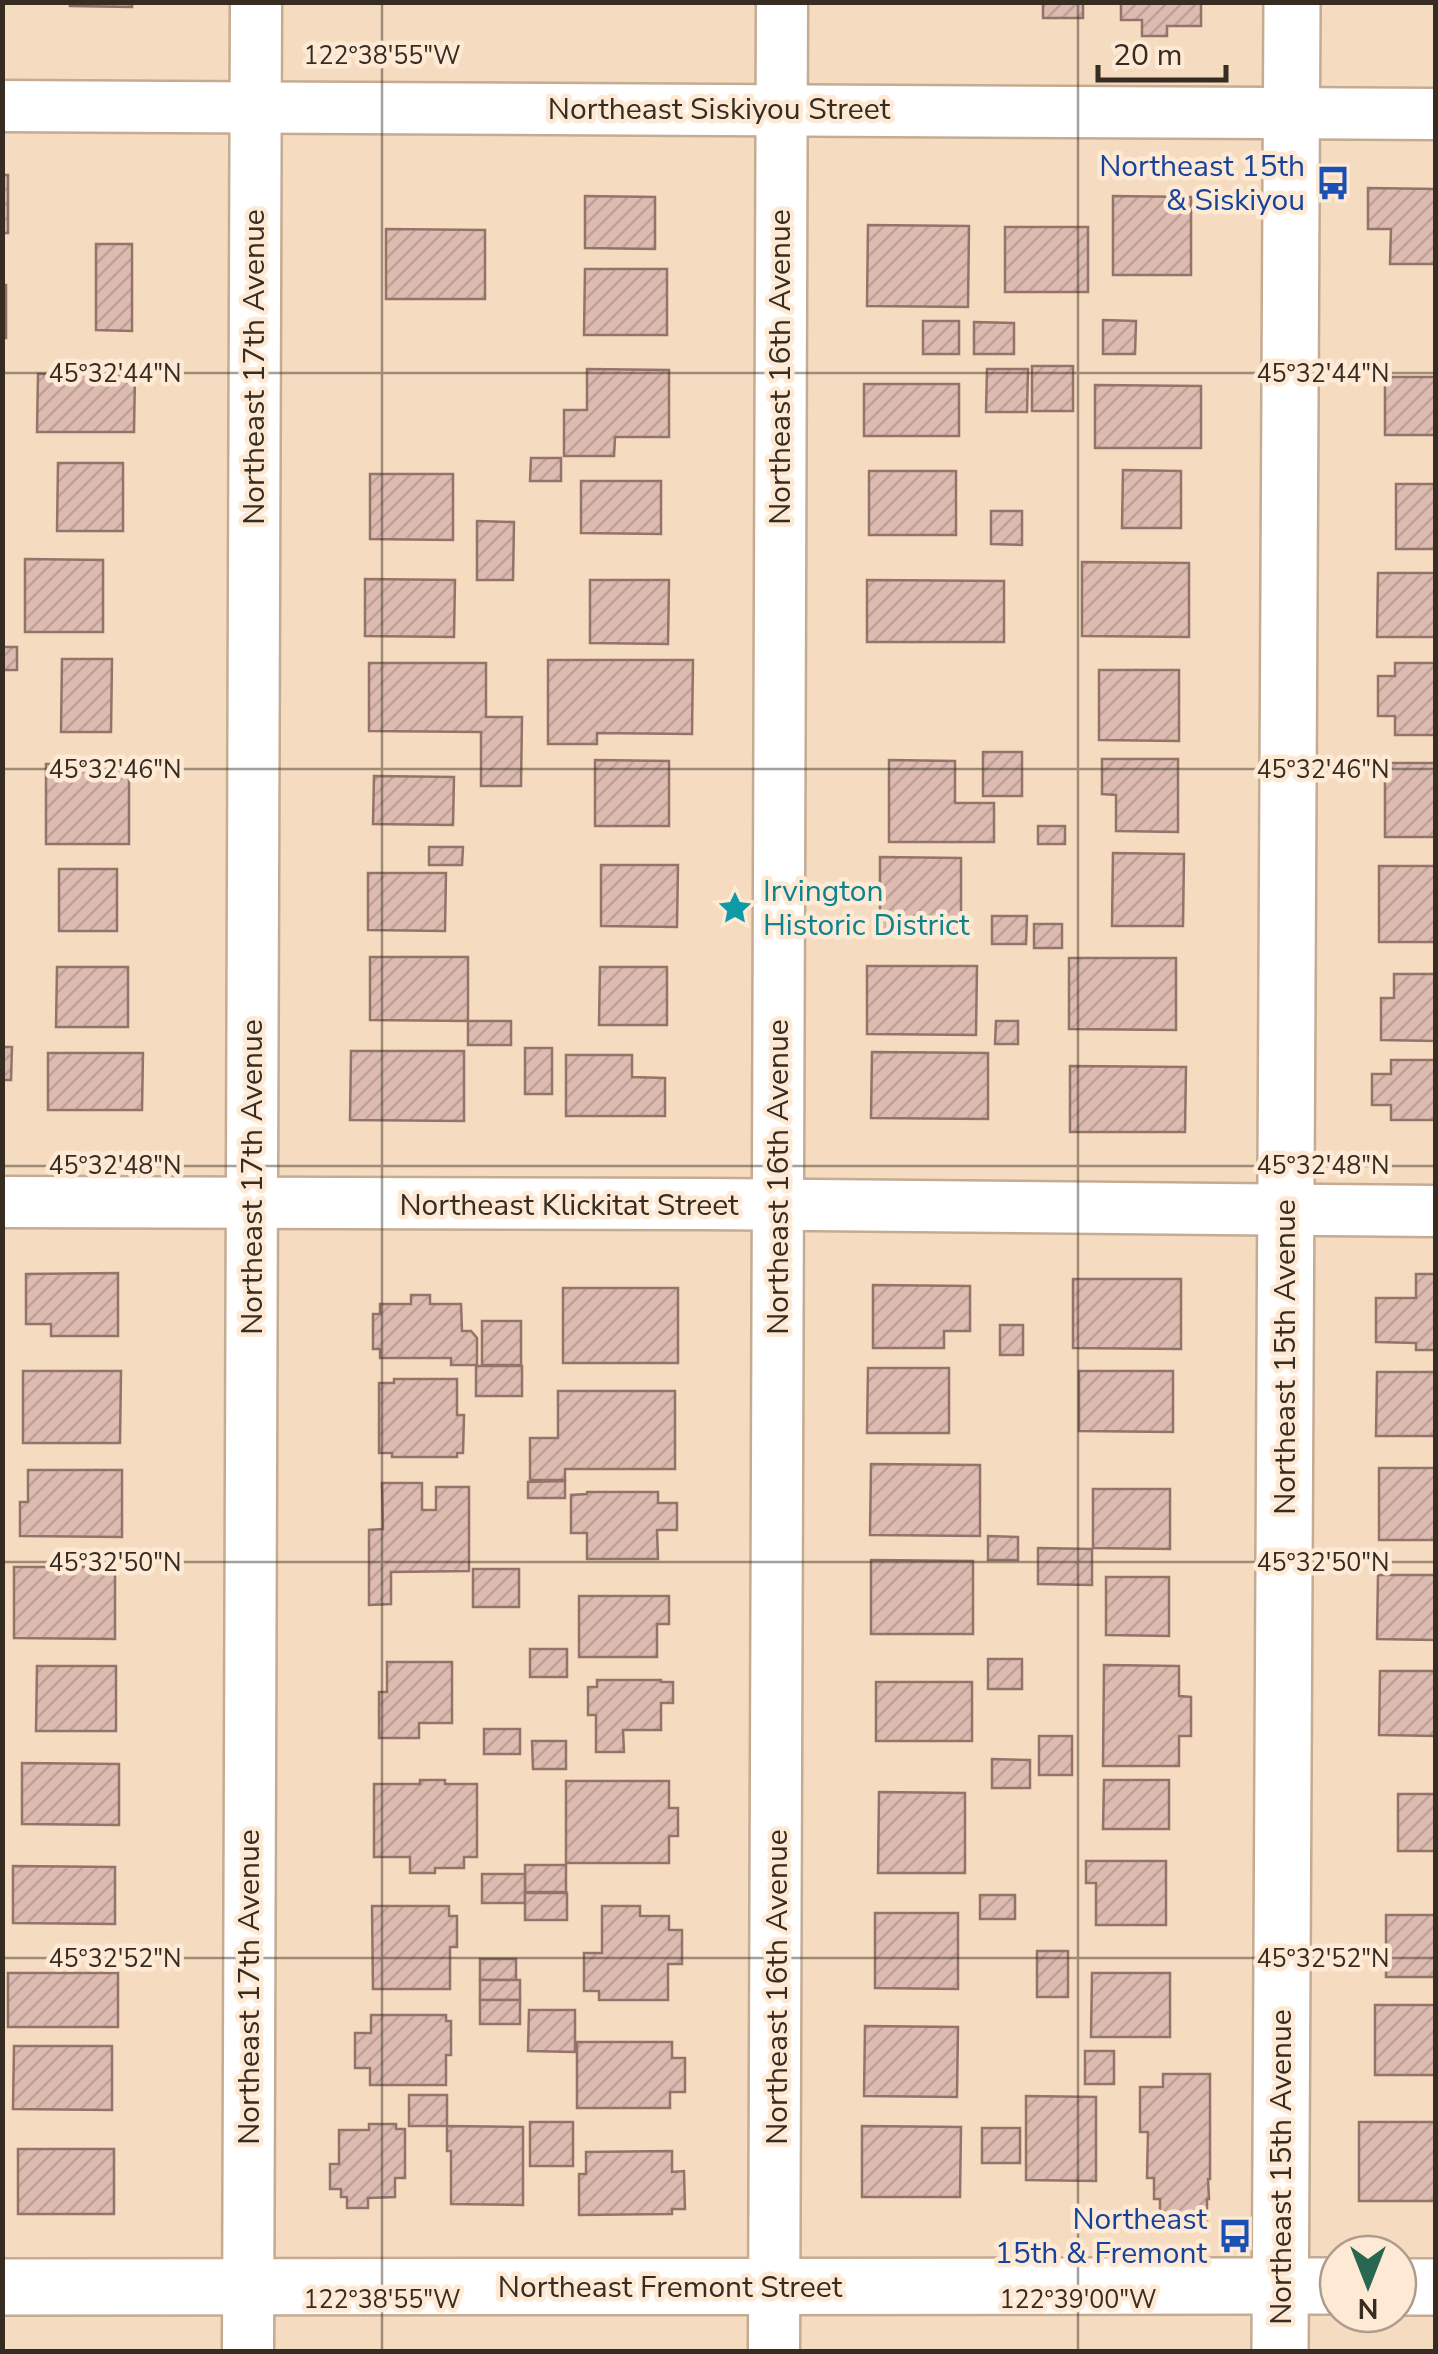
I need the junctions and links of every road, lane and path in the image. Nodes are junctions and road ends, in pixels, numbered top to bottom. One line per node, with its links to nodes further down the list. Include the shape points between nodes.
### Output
1 (256, 2): 5 (street, Northeast 17th Avenue)
2 (782, 2): 6 (street, Northeast 16th Avenue)
3 (1292, 2): 7 (street, Northeast 15th Avenue)
4 (2, 106): 5 (street, Northeast Siskiyou Street)
5 (255, 107): 6 (street, Northeast Siskiyou Street); 10 (street, Northeast 17th Avenue)
6 (781, 110): 7 (street, Northeast Siskiyou Street); 11 (street, Northeast 16th Avenue)
7 (1291, 114): 8 (street, Northeast Siskiyou Street); 12 (street, Northeast 15th Avenue)
8 (1436, 114)
9 (2, 1202): 10 (street, Northeast Klickitat Street)
10 (252, 1204): 11 (street, Northeast Klickitat Street); 18 (street, Northeast 17th Avenue)
11 (778, 1205): 12 (street, Northeast Klickitat Street); 14 (street, Northeast 16th Avenue)
12 (1286, 1210): 13 (street, Northeast Klickitat Street); 15 (street, Northeast 15th Avenue)
13 (1436, 1212)
14 (776, 2286): 15 (street, Northeast Fremont Street); 18 (street, Northeast Fremont Street); 20 (street, Northeast 16th Avenue)
15 (1281, 2286): 16 (street, Northeast Fremont Street); 21 (street, Northeast 15th Avenue)
16 (1318, 2286)
17 (2, 2288): 18 (street, Northeast Fremont Street)
18 (248, 2288): 19 (street, Northeast 17th Avenue)
19 (248, 2352)
20 (774, 2352)
21 (1280, 2352)

